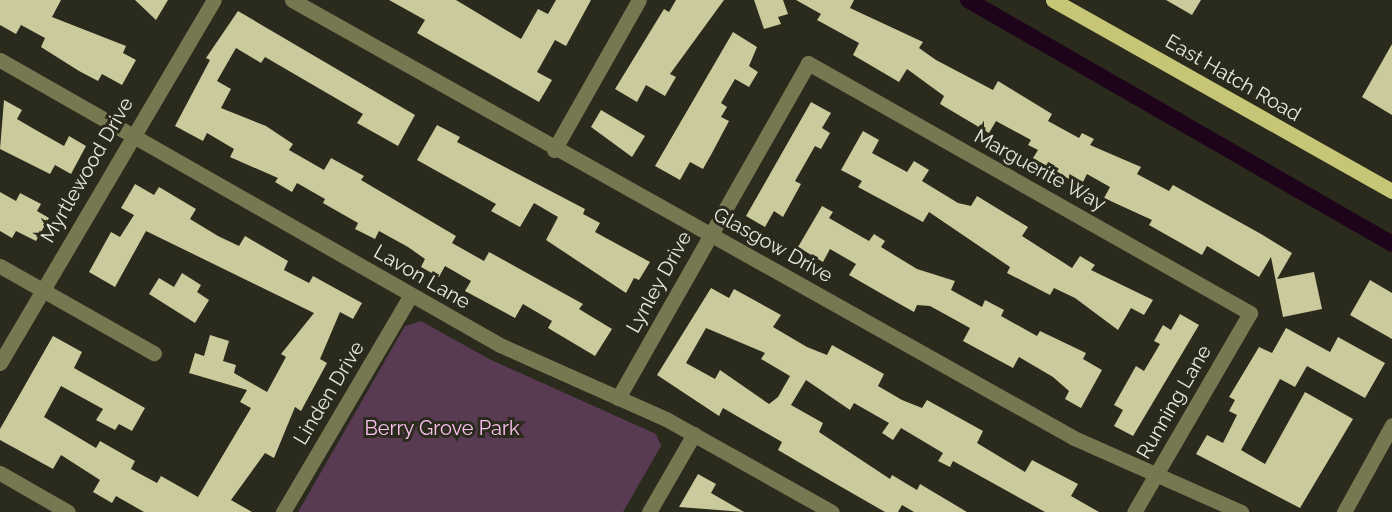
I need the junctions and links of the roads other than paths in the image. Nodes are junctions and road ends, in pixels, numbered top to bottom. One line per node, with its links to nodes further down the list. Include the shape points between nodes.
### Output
1 (214, 0): 7 (street, Myrtlewood Drive)
2 (292, 0): 8 (street, Glasgow Drive)
3 (639, 0): 8 (street)
4 (1053, 0): 9 (main road, East Hatch Road)
5 (0, 60): 7 (street, Lavon Lane)
6 (808, 63): 10 (street, Lynley Drive); 14 (street, Marguerite Way)
7 (131, 134): 12 (street, Myrtlewood Drive); 13 (street, Lavon Lane)
8 (554, 150): 10 (street, Glasgow Drive)
9 (1392, 192)
10 (711, 233): 17 (street, Lynley Drive); 21 (street, Glasgow Drive, via 1074,438)
11 (0, 266): 12 (street)
12 (42, 290): 15 (street); 16 (street, Myrtlewood Drive)
13 (411, 295): 17 (street, Lavon Lane, via 565,378); 23 (street, Linden Drive)
14 (1250, 313): 21 (street, Running Lane)
15 (154, 353)
16 (0, 363)
17 (618, 398): 19 (street, Lavon Lane)
18 (1392, 425): 28 (street)
19 (694, 434): 24 (street); 25 (street, Lavon Lane)
20 (0, 473): 22 (street)
21 (1155, 476): 26 (street, Running Lane); 27 (street, Glasgow Drive)
22 (68, 512)
23 (283, 512)
24 (649, 512)
25 (832, 512)
26 (1134, 512)
27 (1241, 512)
28 (1344, 512)

